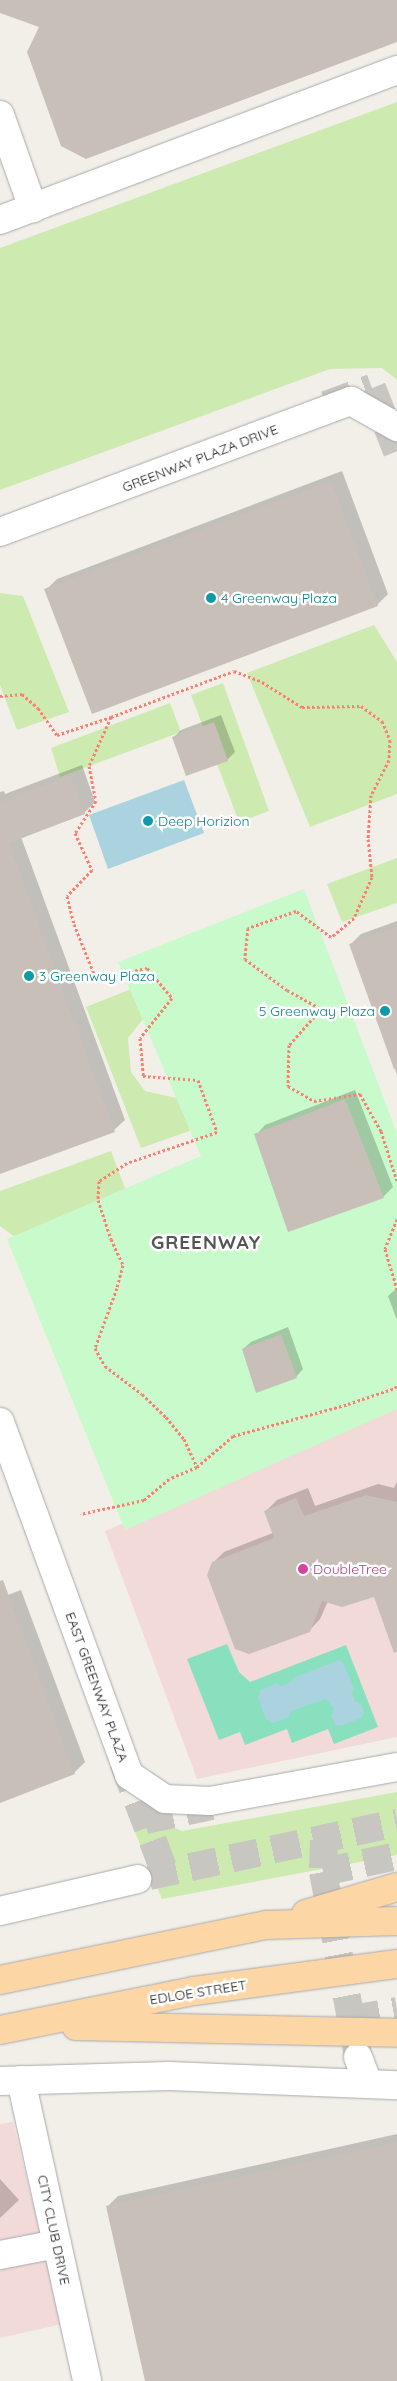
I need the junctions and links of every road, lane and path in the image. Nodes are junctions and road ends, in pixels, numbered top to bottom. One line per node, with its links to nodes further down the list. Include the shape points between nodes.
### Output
1 (397, 70): 3 (street)
2 (0, 115): 3 (street)
3 (33, 208): 4 (street)
4 (0, 220)
5 (397, 427): 6 (street, GREENWAY PLAZA DRIVE, via 351,401)
6 (0, 532)
7 (0, 696): 8 (path, via 22,694 38,708 56,736)
8 (111, 717): 9 (path, via 234,671 262,682 302,707 361,706 382,721 390,740 389,760 371,795 368,839 372,877 354,918 332,937 296,911 248,928 245,959 287,990 321,1009 289,1045 288,1086 314,1101 360,1094 381,1131); 14 (path, via 89,766 96,801 75,833 92,870 67,896 74,924 96,979 147,968 172,998 140,1038 143,1076 198,1080 216,1132 127,1163 100,1180 98,1200 123,1265 94,1348 106,1366 166,1417 184,1439)
9 (397, 1181)
10 (397, 1219): 11 (path, via 385,1249)
11 (397, 1289)
12 (397, 1385): 14 (path, via 348,1404 232,1436)
13 (0, 1422): 16 (street, EAST GREENWAY PLAZA, via 129,1775 165,1798 210,1801)
14 (197, 1467): 15 (path, via 168,1479 144,1500)
15 (81, 1514)
16 (397, 1767)
17 (137, 1879): 19 (street)
18 (397, 1888): 21 (main road)
19 (0, 1911)
20 (397, 1921): 21 (main road)
21 (266, 1925): 23 (main road)
22 (397, 1964): 24 (main road, EDLOE STREET, via 194,1991)
23 (0, 1980)
24 (10, 2028): 25 (main road, via 204,2027)
25 (397, 2033)
26 (358, 2057): 28 (street)
27 (11, 2080): 28 (street, via 169,2076); 30 (street, CITY CLUB DRIVE)
28 (368, 2083): 29 (street)
29 (397, 2085)
30 (57, 2244): 31 (street); 32 (street, CITY CLUB DRIVE)
31 (0, 2255)
32 (87, 2381)

